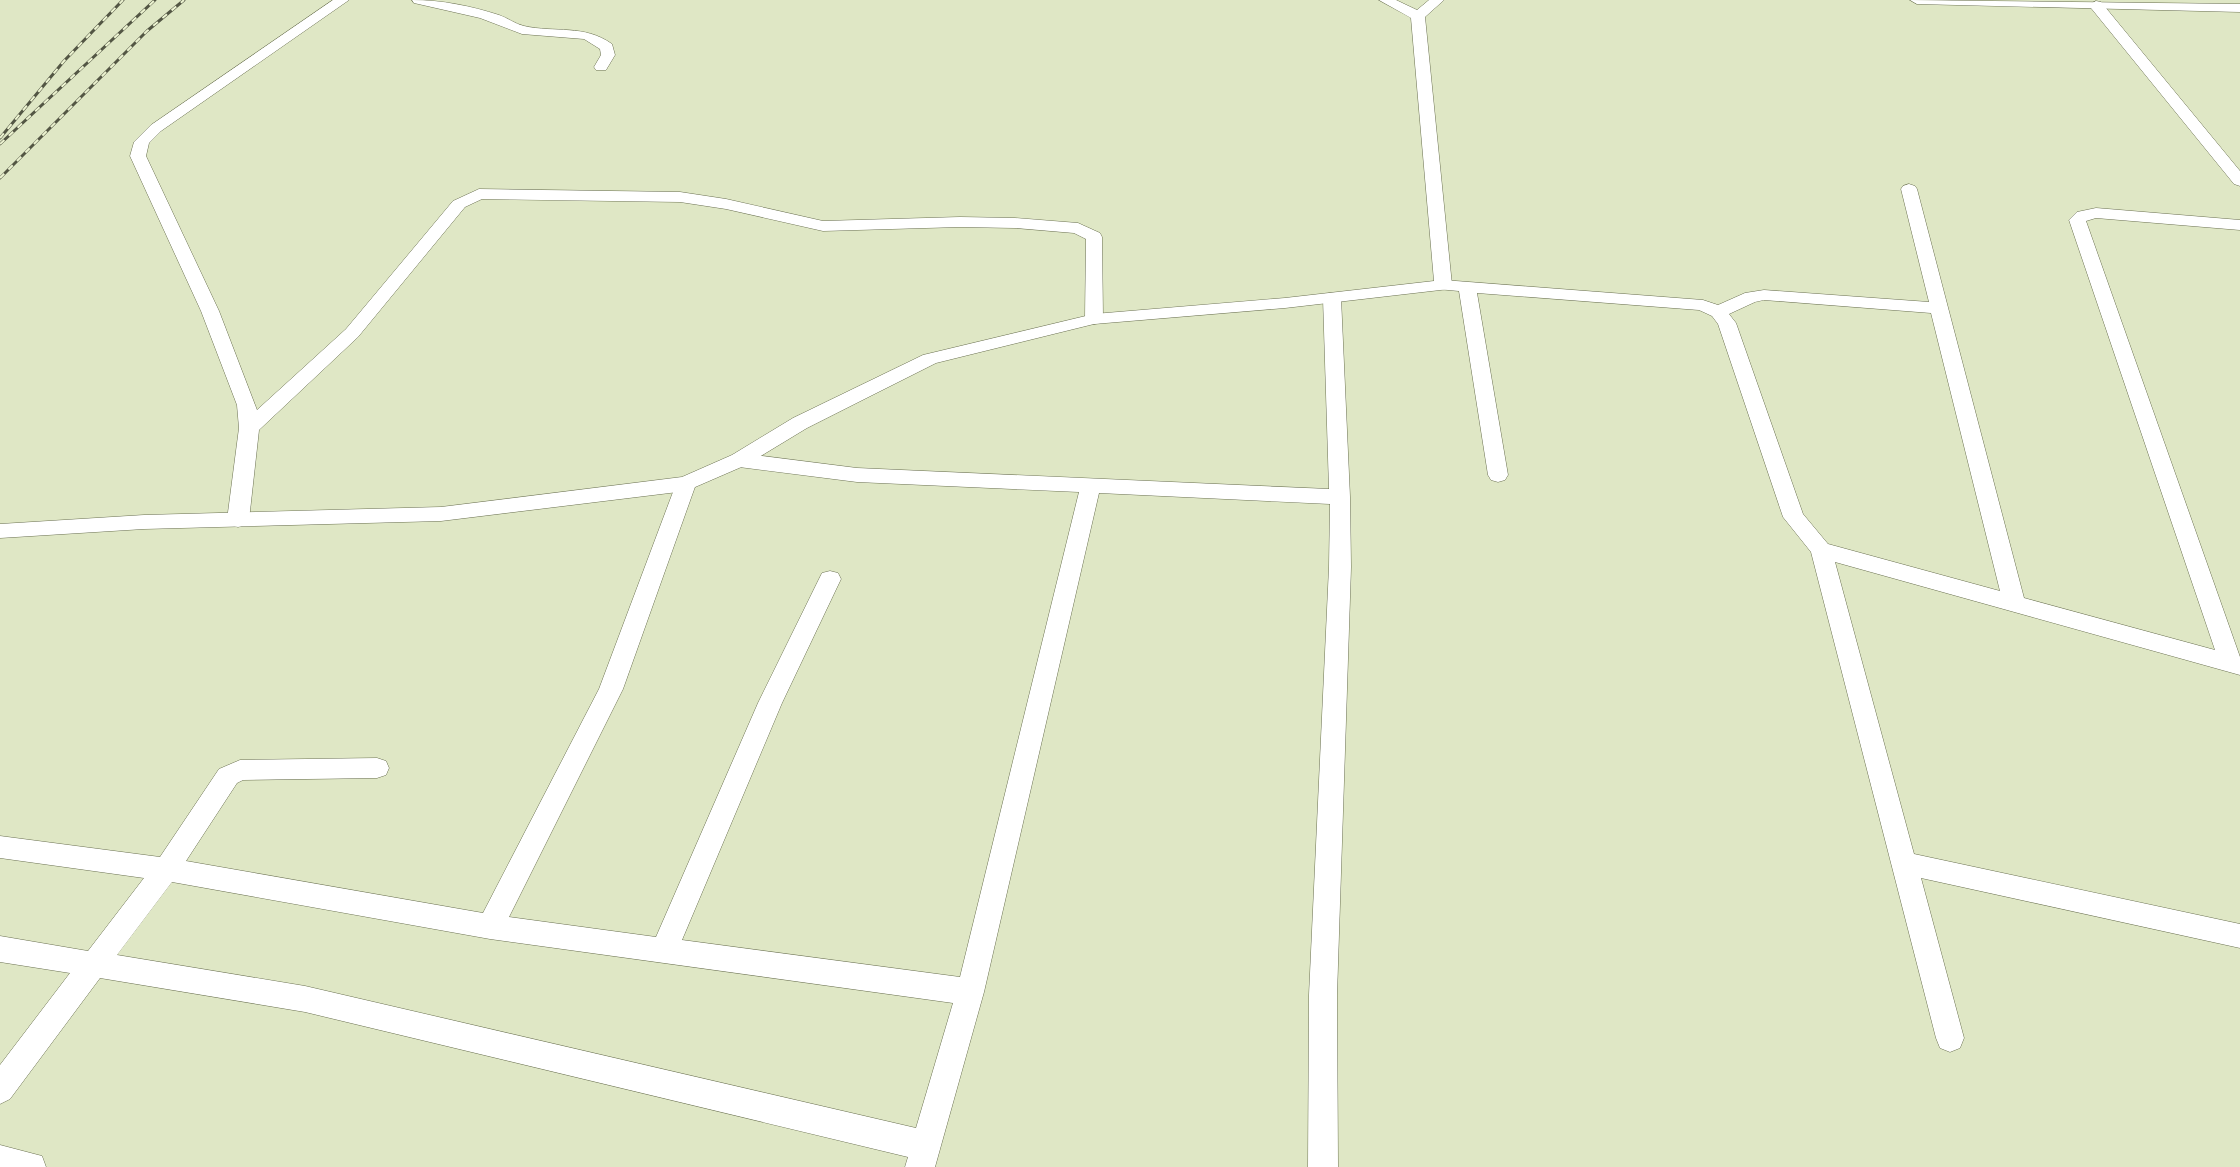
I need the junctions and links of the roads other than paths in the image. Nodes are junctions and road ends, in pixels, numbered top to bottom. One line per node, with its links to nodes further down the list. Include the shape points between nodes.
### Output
1 (342, 0): 20 (street, via 156,128 142,142 138,156 210,311 247,405)
2 (419, 0): 10 (street, via 495,18 524,31 593,37 607,47 608,55)
3 (1386, 0): 9 (street)
4 (1437, 0): 9 (street)
5 (1917, 0): 6 (street)
6 (1988, 2): 7 (street)
7 (2096, 5): 8 (street); 11 (street)
8 (2240, 8)
9 (1418, 16): 14 (street)
10 (601, 67)
11 (2240, 181)
12 (1909, 188): 17 (street)
13 (2240, 225): 31 (street, via 2096,213 2083,215 2077,220)
14 (1443, 285): 15 (street); 16 (street)
15 (1467, 288): 18 (street, via 1703,305); 22 (street)
16 (1332, 298): 19 (street); 25 (street)
17 (1939, 308): 18 (street, via 1764,294 1751,296); 30 (street)
18 (1718, 312): 28 (street, via 1727,323 1793,517)
19 (1094, 319): 20 (street, via 1094,237 1078,228 960,222 823,226 726,204 680,197 514,192 479,194 459,204 352,333); 21 (street, via 930,359 800,424)
20 (249, 428): 26 (street)
21 (739, 460): 23 (street); 24 (street, via 857,475)
22 (1498, 475)
23 (686, 484): 26 (street, via 441,514); 36 (street, via 611,689)
24 (1091, 485): 25 (street); 41 (street)
25 (1340, 497): 47 (street, via 1340,567 1322,995)
26 (238, 520): 27 (street)
27 (0, 530)
28 (1821, 550): 30 (street); 34 (street)
29 (830, 579): 39 (street, via 767,710)
30 (2014, 604): 31 (street)
31 (2236, 665)
32 (377, 768): 35 (street, via 240,770 228,776)
33 (0, 847): 35 (street)
34 (1904, 862): 37 (street); 42 (street)
35 (166, 869): 36 (street); 40 (street)
36 (490, 927): 39 (street)
37 (2240, 936)
38 (0, 949): 40 (street)
39 (664, 950): 41 (street)
40 (94, 964): 43 (street); 44 (street, via 305,999)
41 (970, 992): 44 (street)
42 (1950, 1038)
43 (0, 1090)
44 (923, 1157)
45 (0, 1160): 46 (street)
46 (30, 1167)
47 (1323, 1167)

